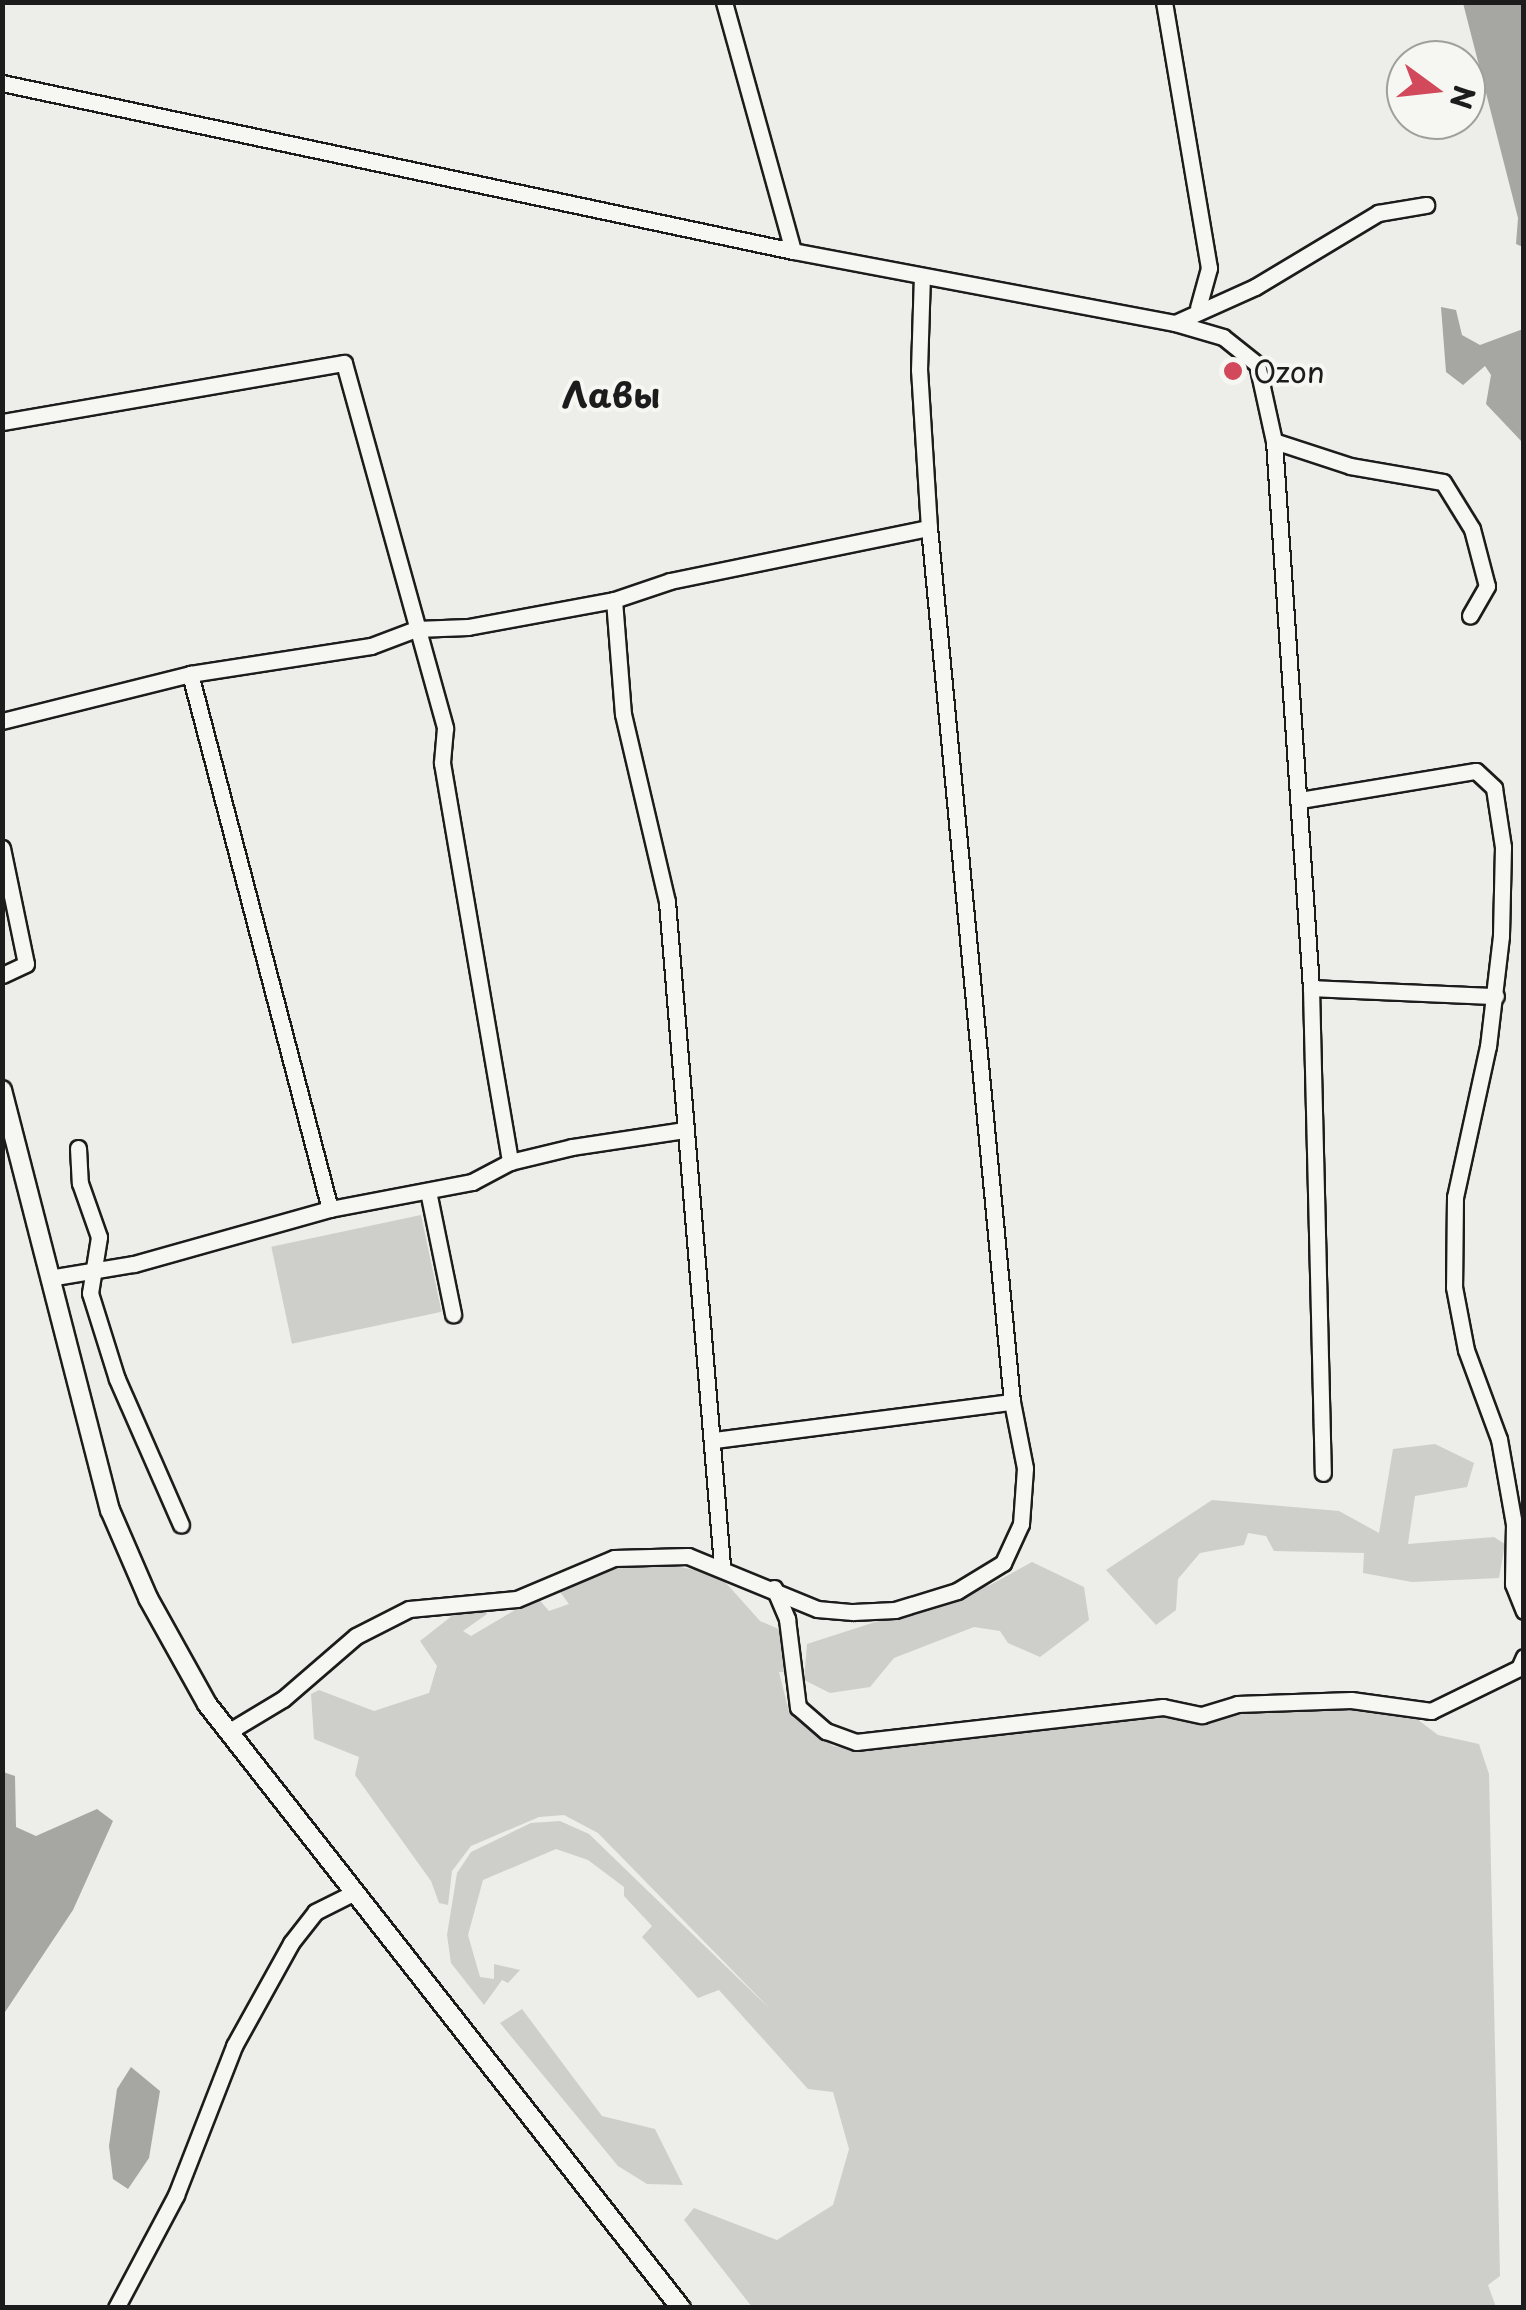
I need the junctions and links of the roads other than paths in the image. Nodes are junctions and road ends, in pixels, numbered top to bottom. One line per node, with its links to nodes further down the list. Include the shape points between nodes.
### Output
1 (724, 2): 5 (street)
2 (1164, 2): 7 (street, via 1209,268)
3 (2, 83): 5 (street)
4 (1426, 205): 7 (street, via 1378,213 1254,286)
5 (793, 251): 6 (street)
6 (922, 277): 8 (street); 11 (street, via 919,370)
7 (1198, 308): 8 (street)
8 (1175, 323): 10 (street, via 1223,337 1257,364)
9 (2, 422): 14 (street, via 344,363)
10 (1274, 441): 13 (street, via 1350,466 1443,482 1472,528 1487,586 1486,598); 17 (street)
11 (929, 528): 12 (street, via 670,581); 31 (street)
12 (614, 600): 14 (street, via 468,626); 23 (street, via 623,714 667,902)
13 (1470, 616)
14 (416, 628): 15 (street, via 371,646); 25 (street, via 445,728 442,763)
15 (190, 674): 16 (street); 27 (street)
16 (2, 721)
17 (1300, 800): 20 (street); 21 (street, via 1476,772 1494,788 1504,848)
18 (2, 848): 19 (street, via 26,964)
19 (2, 975)
20 (1312, 988): 21 (street); 33 (street)
21 (1496, 996): 37 (street, via 1455,1197 1454,1287 1466,1350 1499,1440 1514,1524 1513,1584)
22 (2, 1090): 29 (main road)
23 (684, 1130): 25 (street); 32 (street)
24 (78, 1148): 28 (street, via 80,1183 99,1237)
25 (510, 1162): 26 (street, via 472,1182)
26 (428, 1191): 27 (street); 30 (street)
27 (330, 1209): 28 (street, via 134,1264)
28 (93, 1269): 29 (street); 34 (street, via 90,1293 117,1379)
29 (50, 1278): 39 (main road, via 110,1510 148,1598)
30 (453, 1314)
31 (1012, 1402): 32 (street); 36 (street, via 1025,1468 1022,1524 1004,1562 957,1592 894,1610 817,1609)
32 (714, 1440): 35 (street)
33 (1324, 1473)
34 (181, 1525)
35 (722, 1565): 36 (street); 39 (street, via 654,1553 614,1558 517,1599 409,1609 356,1636 283,1698)
36 (774, 1588): 38 (street, via 787,1619 798,1707 826,1731 856,1742 1163,1707 1202,1715 1237,1704 1351,1700 1431,1712 1518,1668)
37 (1524, 1611)
38 (1524, 1657)
39 (228, 1732): 40 (main road)
40 (351, 1894): 41 (street, via 315,1912 292,1943 234,2046 176,2195); 42 (main road)
41 (116, 2308)
42 (681, 2308)

